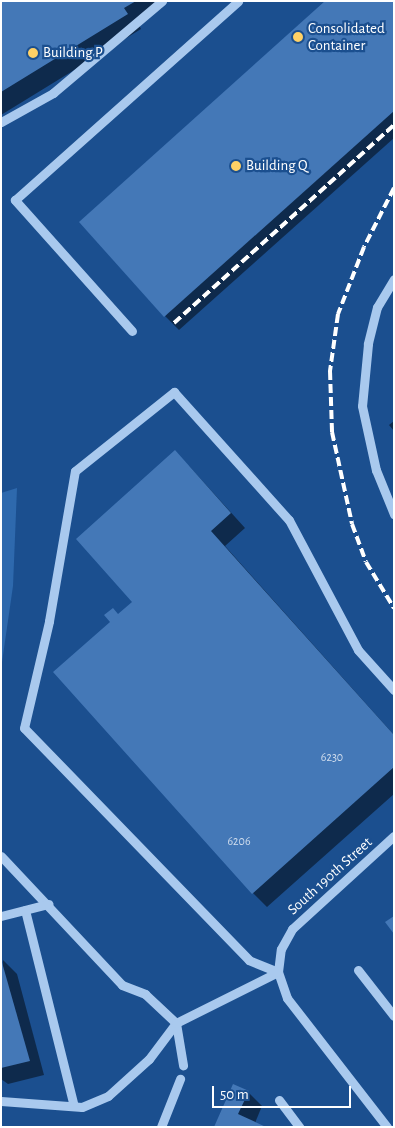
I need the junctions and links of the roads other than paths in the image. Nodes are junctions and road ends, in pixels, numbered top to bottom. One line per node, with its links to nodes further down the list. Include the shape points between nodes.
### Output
1 (162, 1): 3 (street, via 53,93)
2 (238, 1): 5 (street, via 15,200)
3 (1, 122)
4 (394, 279): 6 (street, via 377,308 368,344 362,406 376,470)
5 (132, 331)
6 (394, 514)
7 (394, 690): 14 (street, via 358,650 289,520 174,392 75,471 49,620 24,728 249,960)
8 (394, 836): 14 (street, South 190th Street, via 292,928 281,949)
9 (1, 856): 10 (street)
10 (48, 904): 11 (street); 16 (street, via 122,985 145,994)
11 (25, 910): 12 (street); 21 (street)
12 (1, 916)
13 (358, 970): 15 (street)
14 (278, 972): 16 (street); 22 (street, via 287,998)
15 (394, 1016)
16 (176, 1024): 17 (street); 21 (street, via 149,1059 108,1096 98,1102)
17 (183, 1065)
18 (180, 1079): 23 (street)
19 (279, 1100): 24 (street)
20 (1, 1101): 21 (street)
21 (74, 1106)
22 (385, 1124): 25 (street)
23 (160, 1127)
24 (299, 1127)
25 (374, 1127)

